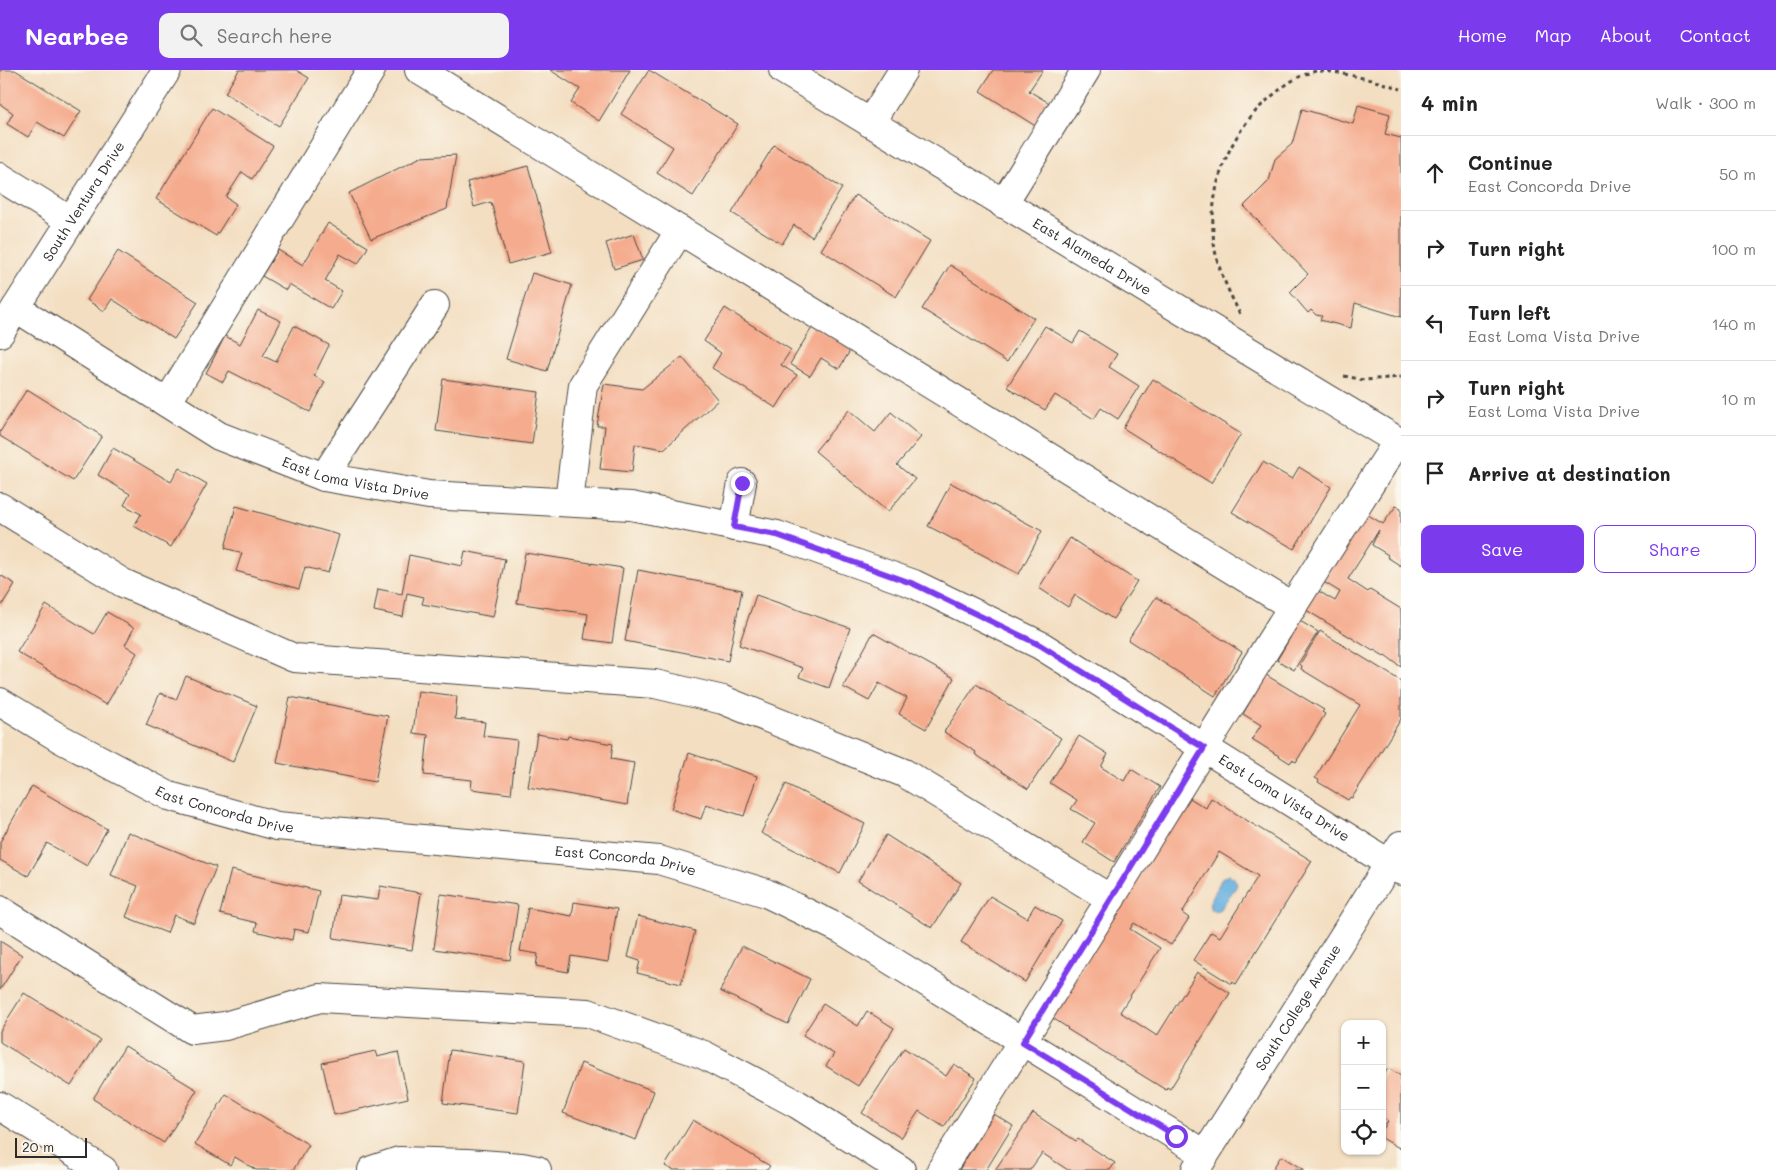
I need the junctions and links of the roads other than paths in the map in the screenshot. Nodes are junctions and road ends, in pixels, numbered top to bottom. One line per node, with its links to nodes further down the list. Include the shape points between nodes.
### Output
1 (372, 70): 15 (street)
2 (419, 70): 11 (street)
3 (783, 70): 7 (street, East Alameda Drive)
4 (903, 70): 7 (street)
5 (1086, 70): 9 (street)
6 (156, 74): 10 (street, South Ventura Drive)
7 (870, 123): 9 (street, East Alameda Drive)
8 (0, 177): 10 (street)
9 (1003, 204): 16 (street, East Alameda Drive)
10 (71, 221): 13 (street, South Ventura Drive)
11 (680, 230): 19 (street, via 583,385); 22 (street)
12 (435, 305): 17 (street)
13 (16, 308): 14 (street, South Ventura Drive); 15 (street, East Loma Vista Drive)
14 (0, 333)
15 (167, 403): 17 (street, East Loma Vista Drive, via 219,436)
16 (1400, 442): 22 (street)
17 (324, 477): 19 (street, East Loma Vista Drive, via 429,495)
18 (742, 483): 21 (street)
19 (569, 502): 21 (street, East Loma Vista Drive, via 631,506)
20 (0, 507): 26 (street, via 123,582 294,658 655,684 723,700 904,773)
21 (734, 527): 24 (street, East Loma Vista Drive, via 777,535 914,584 1040,645)
22 (1293, 607): 24 (street)
23 (0, 702): 28 (street, East Concorda Drive, via 61,739 169,796 277,826 659,860 766,893 842,930)
24 (1204, 748): 25 (street, East Loma Vista Drive); 26 (street)
25 (1397, 860): 30 (street, South College Avenue)
26 (1111, 899): 28 (street)
27 (0, 910): 34 (street, via 192,1030 225,1026 320,998 588,1013 704,1054 797,1104)
28 (1023, 1042): 30 (street, East Concorda Drive); 35 (street)
29 (0, 1106): 31 (street)
30 (1200, 1162)
31 (103, 1170)
32 (372, 1170): 33 (street, via 399,1161)
33 (537, 1170)
34 (901, 1170)
35 (941, 1170)

